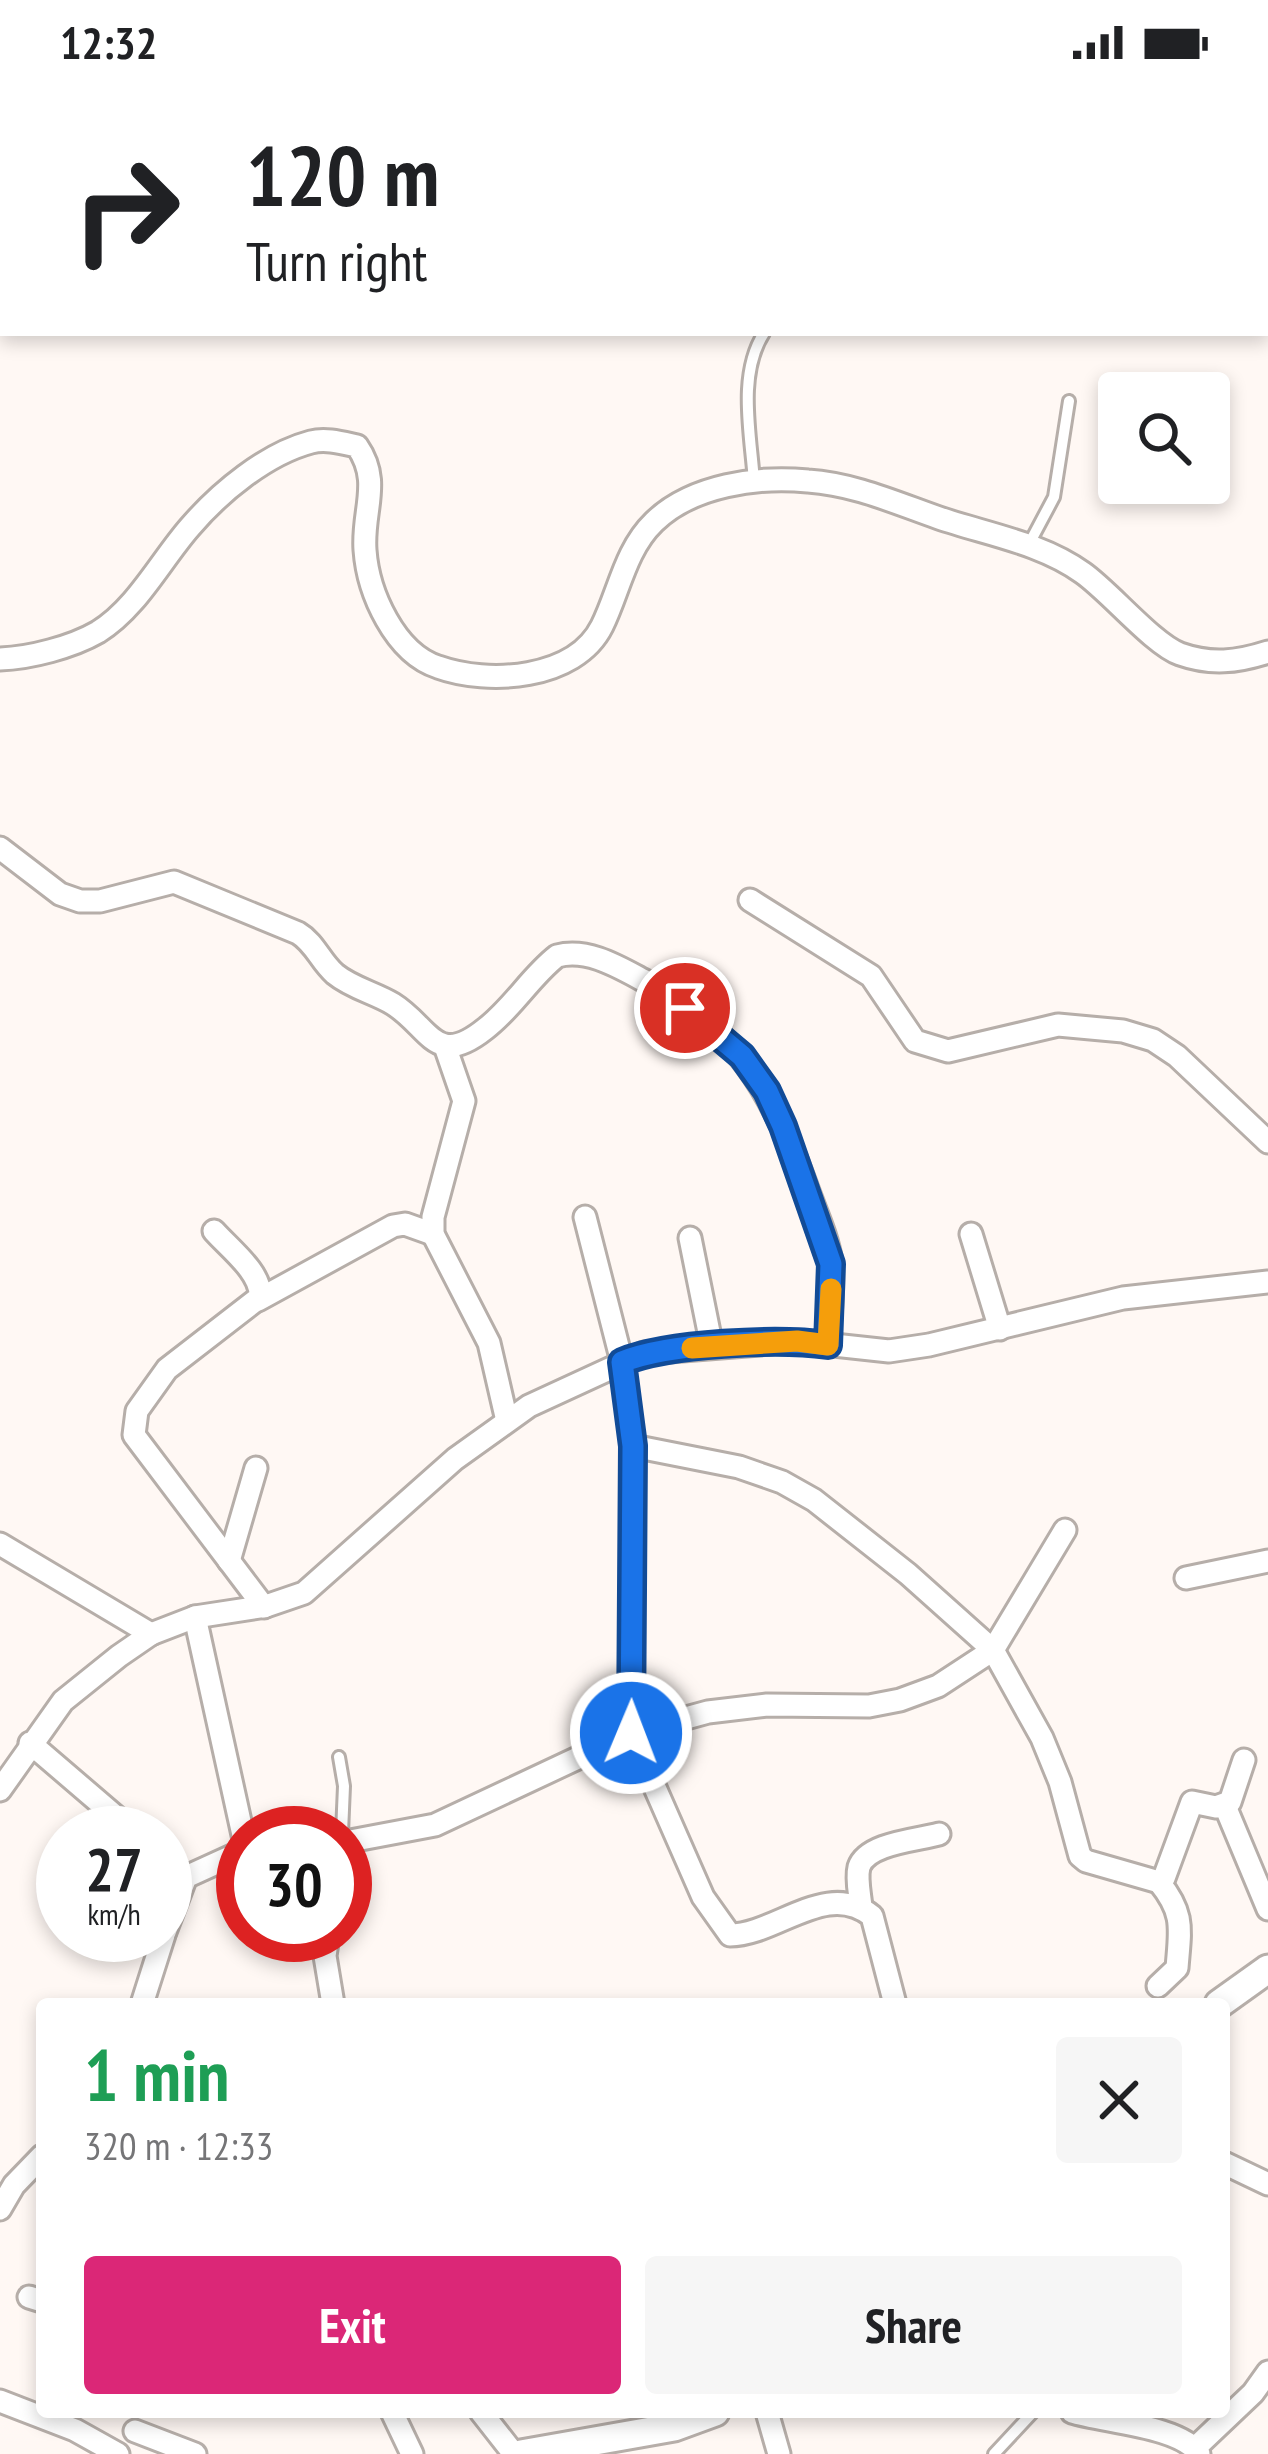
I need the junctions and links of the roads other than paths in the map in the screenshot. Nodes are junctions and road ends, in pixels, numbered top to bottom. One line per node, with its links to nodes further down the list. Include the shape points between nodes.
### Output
1 (763, 336): 3 (lane, via 748,384)
2 (1069, 401): 4 (lane, via 1054,497)
3 (754, 482): 4 (street, via 811,481 871,493); 6 (street, via 703,493 652,523 600,632 583,650 553,667 476,675 412,655 392,627 365,550 370,465 357,446 314,441 227,491 98,632)
4 (1028, 546): 5 (street, via 1078,569 1173,651 1208,663)
5 (1268, 652)
6 (0, 659)
7 (2, 857): 9 (street, via 80,901 174,882 298,933 331,970)
8 (750, 900): 10 (street, via 871,976 915,1041 948,1051 1058,1025 1123,1031 1177,1057)
9 (445, 1046): 13 (street, via 464,1101); 19 (street, via 484,1030 546,965 572,952 652,984 718,1031 767,1091 824,1235)
10 (1268, 1142)
11 (585, 1217): 21 (street)
12 (214, 1231): 17 (street, via 254,1275)
13 (433, 1234): 17 (street, via 393,1226); 22 (street, via 489,1343)
14 (970, 1234): 18 (street)
15 (690, 1238): 20 (street)
16 (1268, 1282): 18 (street, via 1123,1298)
17 (258, 1300): 27 (street, via 167,1369 133,1425)
18 (1000, 1329): 19 (street, via 889,1351)
19 (828, 1345): 20 (street)
20 (712, 1347): 21 (street, via 668,1348)
21 (622, 1362): 22 (street); 23 (street)
22 (507, 1421): 30 (street, via 304,1592)
23 (633, 1446): 33 (street, via 740,1467 798,1491); 34 (street)
24 (256, 1468): 27 (street)
25 (1065, 1530): 33 (street)
26 (0, 1544): 32 (street)
27 (230, 1561): 30 (street)
28 (1268, 1561): 29 (street)
29 (1186, 1578)
30 (264, 1606): 31 (street)
31 (195, 1617): 32 (street); 40 (street)
32 (151, 1634): 35 (street, via 63,1701)
33 (993, 1651): 34 (street, via 900,1700 735,1708); 45 (street, via 1042,1738 1080,1856)
34 (631, 1733): 44 (street, via 435,1825); 46 (street, via 704,1897 730,1935 813,1908)
35 (30, 1743): 38 (street); 39 (street)
36 (339, 1756): 41 (lane)
37 (1244, 1760): 42 (street)
38 (0, 1790)
39 (104, 1806)
40 (237, 1806)
41 (343, 1806)
42 (1225, 1806): 45 (street, via 1192,1802); 47 (street)
43 (939, 1834): 46 (street, via 866,1857 858,1871)
44 (372, 1837)
45 (1159, 1882): 51 (street, via 1176,1903 1180,1926 1178,1968)
46 (861, 1907): 54 (street, via 872,1916)
47 (1268, 1909)
48 (156, 1962): 52 (street)
49 (326, 1962): 53 (street)
50 (1268, 1969): 55 (street)
51 (1158, 1987)
52 (144, 1998)
53 (332, 1998)
54 (893, 1998)
55 (1227, 1998)
56 (36, 2162): 59 (street)
57 (1230, 2166): 58 (street)
58 (1267, 2186)
59 (0, 2209)
60 (1268, 2372): 63 (street)
61 (0, 2401): 62 (street)
62 (36, 2411)
63 (1230, 2417)
64 (62, 2418): 75 (street)
65 (395, 2418): 77 (street)
66 (486, 2418): 78 (street)
67 (699, 2418): 73 (street)
68 (768, 2418): 79 (street)
69 (1028, 2418): 80 (lane)
70 (1098, 2418): 74 (street, via 1169,2434)
71 (1229, 2418): 74 (street)
72 (141, 2422): 75 (street); 76 (street)
73 (572, 2450): 78 (street)
74 (1198, 2451)
75 (118, 2454)
76 (195, 2454)
77 (412, 2454)
78 (518, 2454)
79 (779, 2454)
80 (994, 2454)

